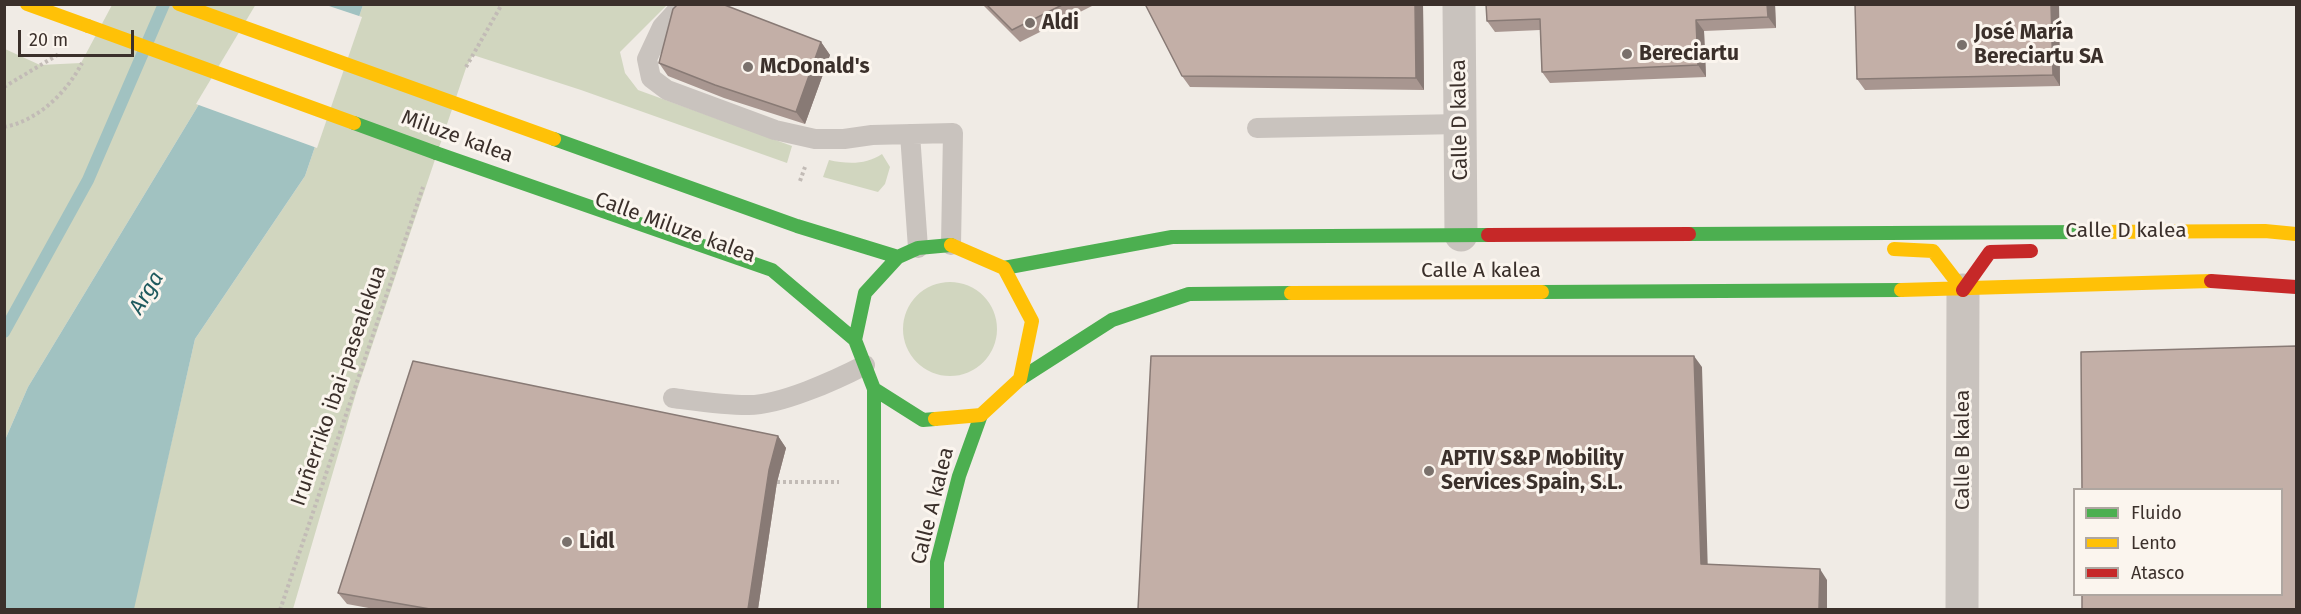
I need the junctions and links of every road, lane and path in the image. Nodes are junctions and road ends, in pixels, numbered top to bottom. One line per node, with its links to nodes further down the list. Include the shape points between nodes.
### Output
1 (27, 4): 30 (street, Miluze kalea, bridge, via 772,270)
2 (178, 4): 26 (street, Miluze kalea, via 797,226)
3 (502, 4): 8 (path)
4 (683, 4): 13 (lane, via 662,27 647,59 651,78 667,90 775,130 816,139)
5 (1459, 4): 10 (street, Calle D kalea)
6 (66, 51): 9 (path)
7 (82, 63): 11 (path, via 61,94 16,125)
8 (466, 68)
9 (4, 87)
10 (1460, 124): 12 (lane); 19 (street, Calle D kalea)
11 (4, 127)
12 (1257, 128)
13 (910, 134): 21 (lane, via 953,134); 22 (lane)
14 (426, 179): 38 (path, Iruñerriko ibai-pasealekua)
15 (2073, 231): 16 (street, Calle D kalea); 18 (street, Calle D kalea); 20 (street)
16 (1956, 232): 17 (street, Calle A kalea)
17 (1792, 233): 19 (street, Calle A kalea); 23 (street)
18 (2296, 234)
19 (1461, 235): 27 (street, Calle A kalea, via 1172,237)
20 (2060, 244)
21 (951, 245): 22 (street); 27 (street)
22 (918, 248): 26 (street)
23 (1851, 248)
24 (1875, 249): 29 (street, via 1933,251)
25 (2043, 251): 29 (street, via 1990,252)
26 (898, 257): 30 (street, via 864,293)
27 (1004, 268): 32 (street, via 1032,321)
28 (2296, 287): 29 (street, via 2226,281)
29 (1963, 290): 32 (street, Calle A kalea, via 1189,294 1112,320); 41 (street, Calle B kalea)
30 (855, 340): 31 (street)
31 (865, 365): 33 (street); 34 (lane, via 800,393 749,406)
32 (1020, 379): 35 (street)
33 (874, 389): 35 (street, via 923,420); 39 (street)
34 (673, 398)
35 (981, 414): 40 (street, Calle A kalea, via 959,476 939,554)
36 (777, 482): 37 (path)
37 (845, 482)
38 (280, 609)
39 (874, 609)
40 (937, 609)
41 (1962, 609)

